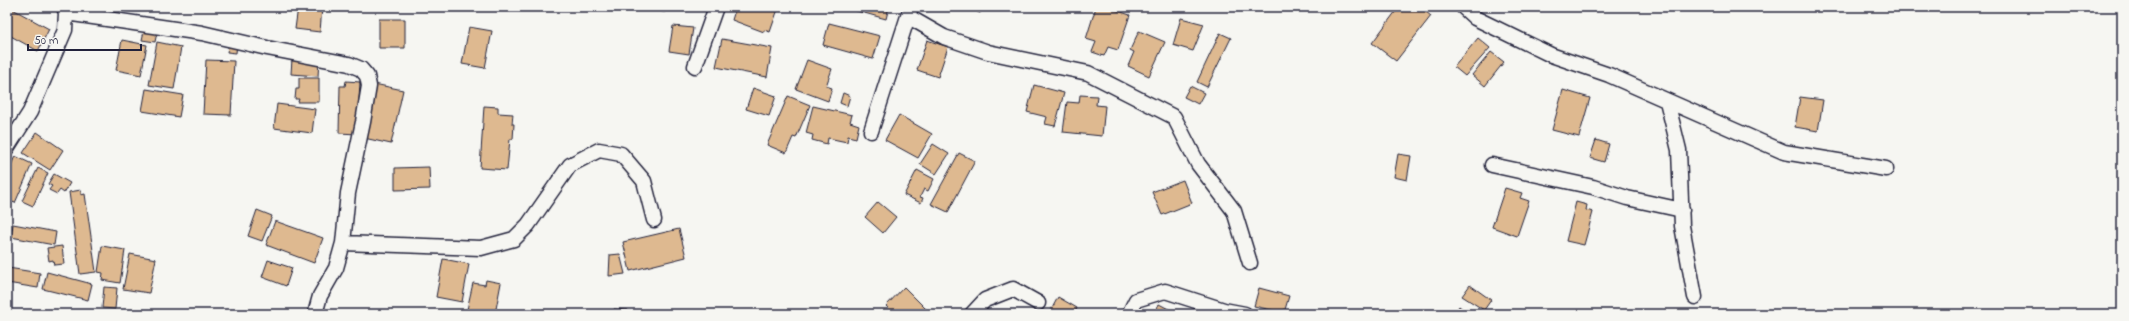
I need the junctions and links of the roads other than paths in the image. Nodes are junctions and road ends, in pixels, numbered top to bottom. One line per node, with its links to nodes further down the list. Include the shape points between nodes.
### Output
1 (716, 7): 5 (street)
2 (1463, 7): 6 (street, via 1475,18 1551,55 1609,75)
3 (65, 10): 8 (street, via 65,30 30,112); 13 (street, via 202,33 349,64 361,69 367,76 369,86 364,122 348,193)
4 (910, 12): 7 (street); 14 (street, via 944,37 988,52 1088,73 1174,116 1198,164 1234,211)
5 (695, 66)
6 (1667, 101): 10 (street, via 1784,152); 11 (street, via 1679,150)
7 (871, 131)
8 (7, 148)
9 (1492, 165): 11 (street)
10 (1886, 168)
11 (1682, 210): 15 (street, via 1682,226)
12 (654, 220): 13 (street, via 644,181 621,154 599,150 570,165 528,225 514,239 481,248)
13 (343, 243): 17 (street, via 336,268 320,296)
14 (1250, 262)
15 (1695, 297)
16 (1038, 303): 18 (street, via 1013,289 985,300)
17 (315, 314)
18 (972, 314)
19 (1129, 314): 20 (street, via 1136,300 1166,291 1224,310)
20 (1245, 314)

